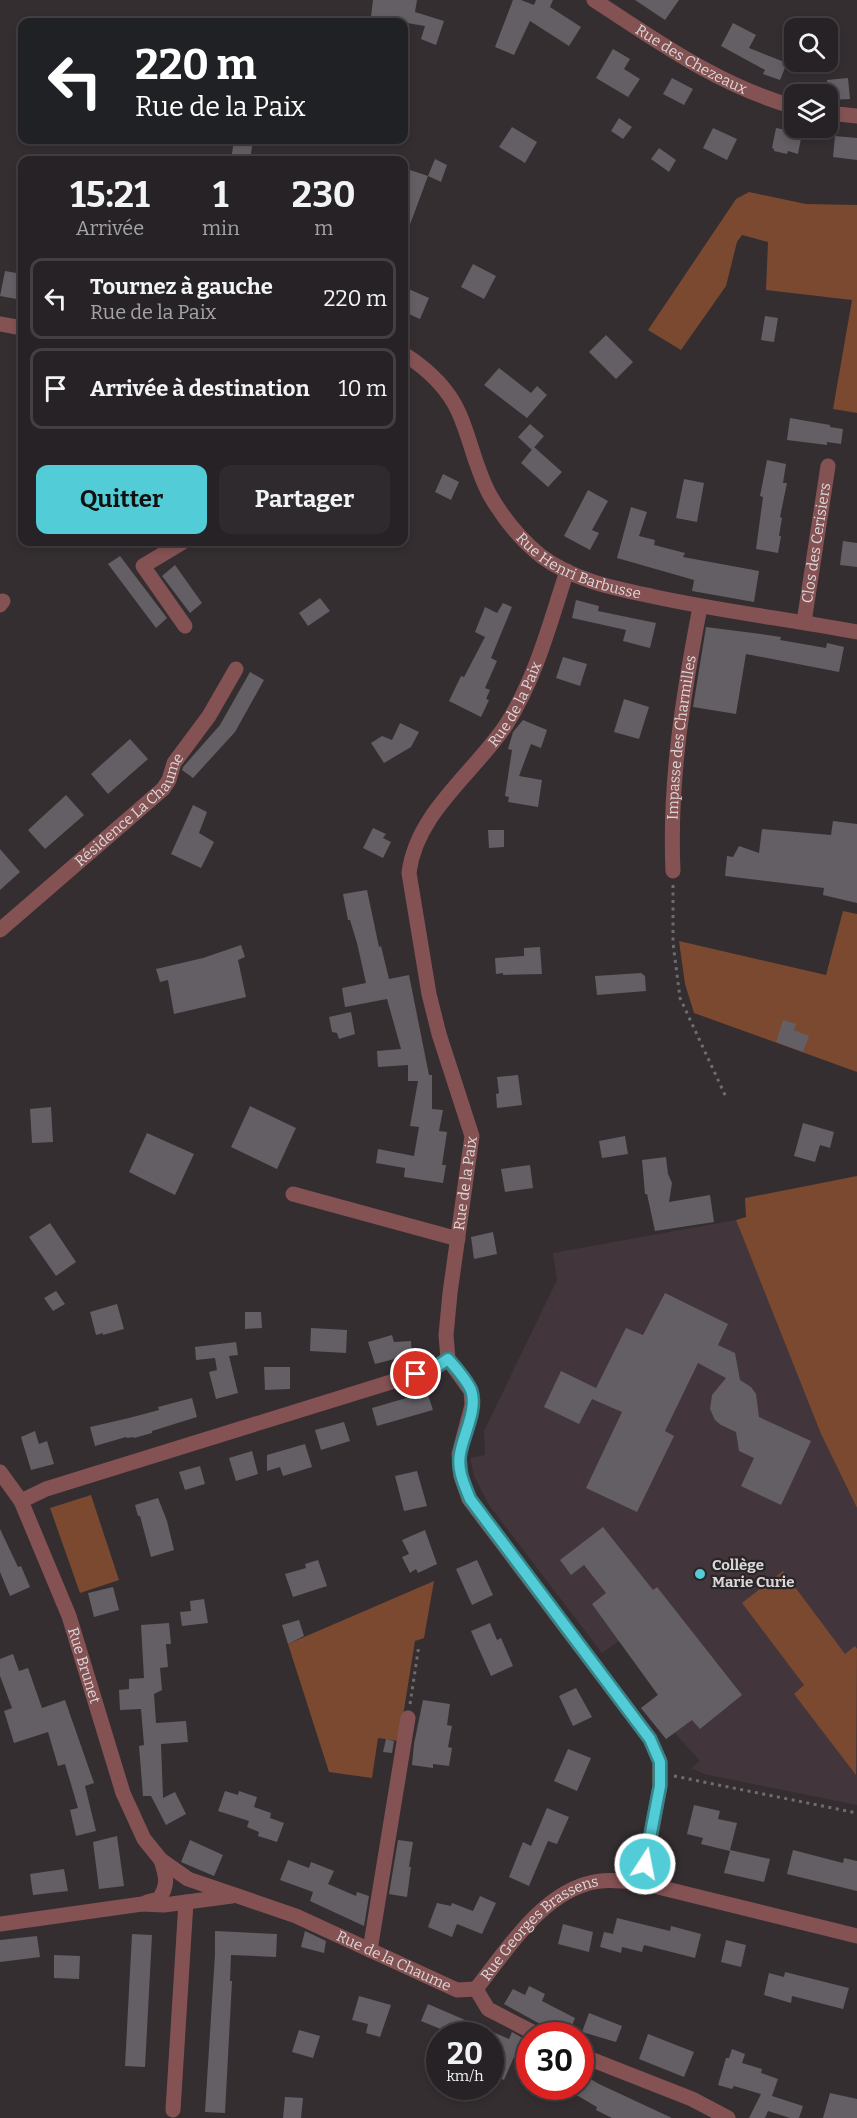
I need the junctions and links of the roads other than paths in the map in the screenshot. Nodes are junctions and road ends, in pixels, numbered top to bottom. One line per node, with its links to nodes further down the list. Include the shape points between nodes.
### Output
1 (594, 0): 2 (street, Rue des Chezeaux)
2 (611, 5): 3 (street, Rue des Chezeaux, via 683,57 735,86)
3 (784, 104)
4 (838, 114): 5 (street)
5 (857, 116)
6 (0, 324): 7 (street)
7 (18, 327)
8 (408, 356): 11 (street, Rue Henri Barbusse, via 440,384 459,412 485,487 504,519 541,556)
9 (828, 466): 13 (street, Clos des Cerisiers)
10 (176, 546): 14 (street, via 143,566)
11 (567, 571): 12 (street, Rue Henri Barbusse, via 594,583); 20 (street, Rue de la Paix, via 521,698 505,726 432,817 410,858 409,873 429,994 472,1136)
12 (700, 607): 13 (street, Rue Henri Barbusse); 17 (street, Impasse des Charmilles, via 674,779)
13 (804, 622): 15 (street, Rue Henri Barbusse)
14 (185, 626)
15 (857, 632)
16 (236, 669): 18 (street, Résidence La Chaume, via 209,716 174,763 163,789)
17 (673, 871)
18 (0, 930)
19 (293, 1194): 20 (street)
20 (458, 1239): 21 (street, Rue de la Paix, via 446,1335)
21 (448, 1359): 23 (street, via 433,1369 46,1489); 26 (street, via 471,1391 472,1405 459,1455 461,1476 470,1499 650,1739 660,1762 660,1786)
22 (0, 1472): 23 (street, Rue Brunet)
23 (21, 1501): 25 (street, Rue Brunet, via 69,1616 123,1793 144,1839)
24 (408, 1718): 32 (street)
25 (161, 1860): 27 (street, Rue de la Chaume, via 188,1879); 29 (street, via 166,1888 159,1899)
26 (642, 1883): 31 (street, Rue Georges Brassens); 33 (street, Rue Georges Brassens, via 614,1880 586,1884 561,1896 528,1924)
27 (236, 1896): 28 (street, Rue de la Chaume); 32 (street, Rue de la Chaume)
28 (186, 1902): 29 (street, Rue de la Chaume); 36 (street)
29 (142, 1904): 30 (street, Rue de la Chaume)
30 (0, 1924)
31 (857, 1936)
32 (370, 1950): 33 (street, Rue de la Chaume, via 457,1990)
33 (476, 1989): 34 (street, via 488,2009)
34 (516, 2024)
35 (594, 2060): 37 (street, via 692,2099)
36 (173, 2110)
37 (728, 2118)

